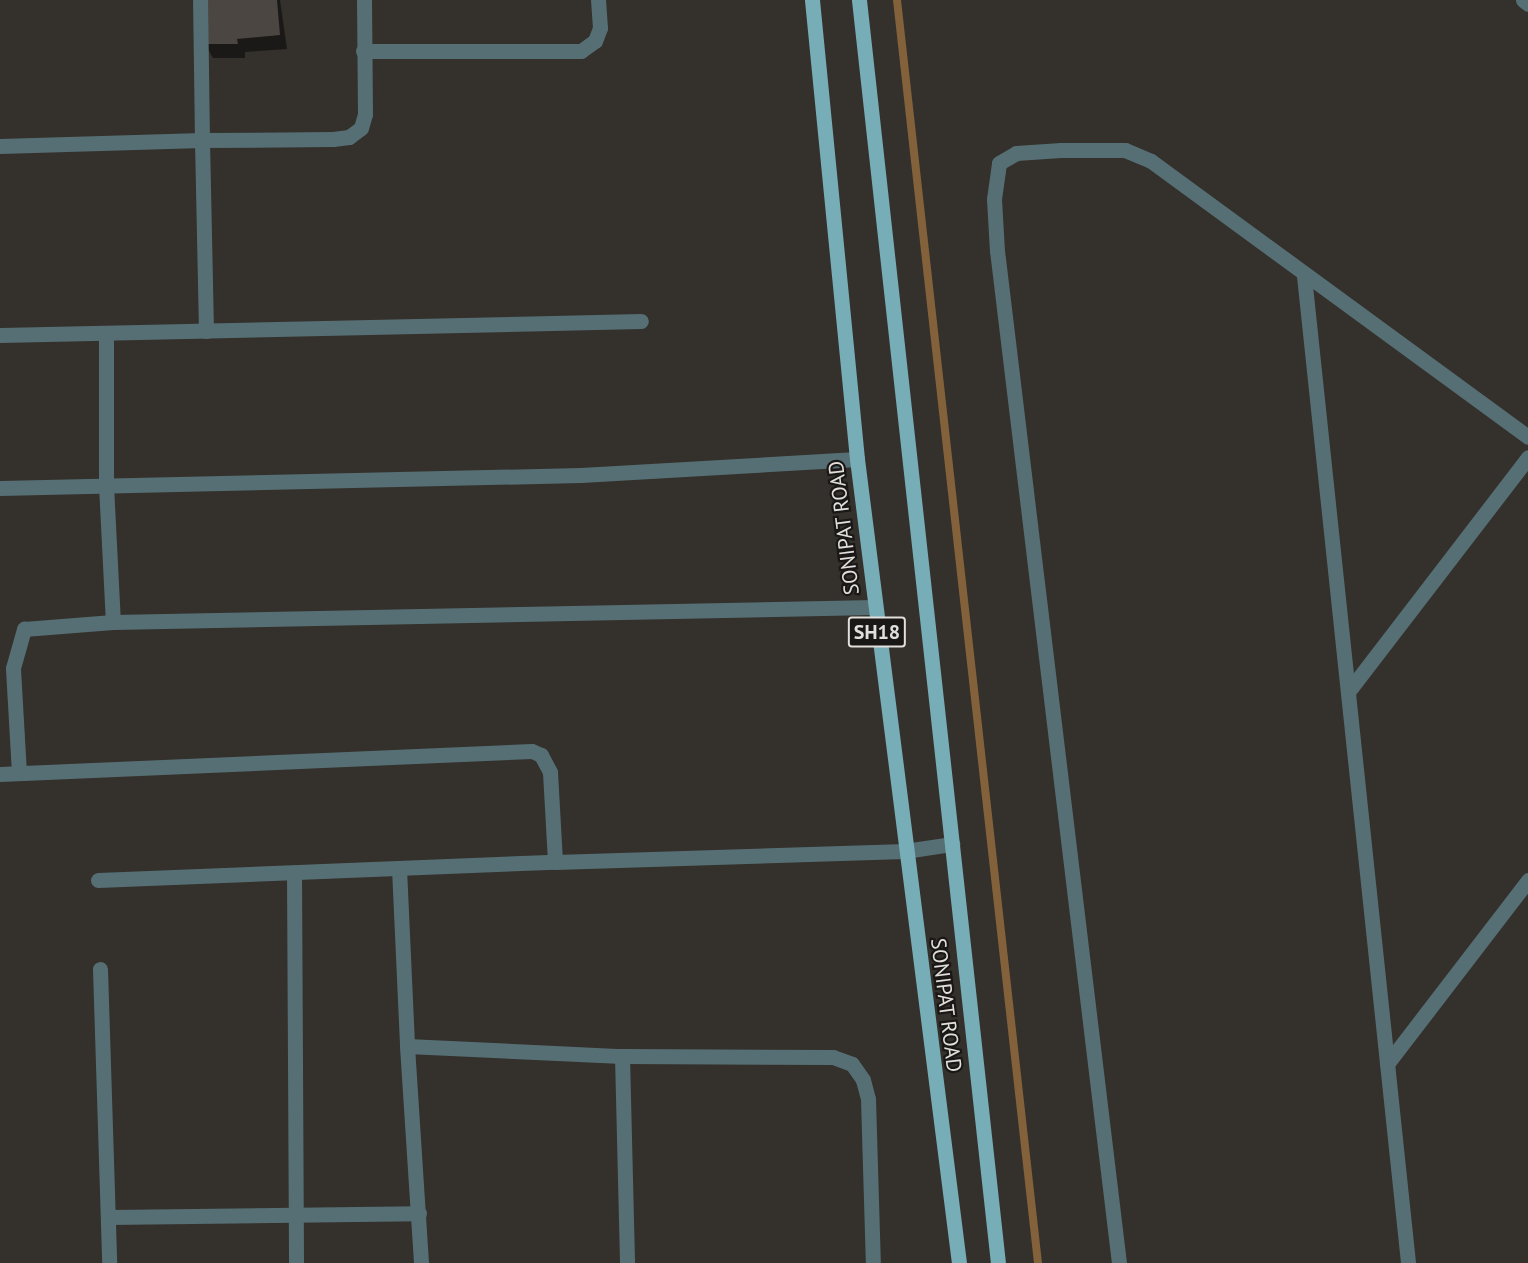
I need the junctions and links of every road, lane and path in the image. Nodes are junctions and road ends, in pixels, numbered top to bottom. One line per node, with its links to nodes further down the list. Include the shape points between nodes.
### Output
1 (200, 0): 9 (street)
2 (363, 0): 8 (street)
3 (598, 0): 8 (street, via 600,28 595,41 580,51)
4 (812, 0): 18 (main road, SONIPAT ROAD / SH18)
5 (859, 0): 26 (main road, SONIPAT ROAD / SH18)
6 (1523, 0): 7 (street)
7 (1528, 4)
8 (363, 51): 9 (street, via 365,114 361,128 349,137)
9 (202, 140): 10 (street); 13 (street)
10 (0, 146)
11 (1304, 276): 16 (street); 23 (street); 47 (street, via 1151,161 1125,150 1016,153 999,163 994,189 997,251)
12 (641, 321): 13 (street)
13 (206, 331): 14 (street)
14 (106, 333): 15 (street); 19 (street)
15 (0, 334)
16 (1528, 436)
17 (1528, 457): 23 (street)
18 (857, 459): 19 (street, via 581,475); 21 (main road, SONIPAT ROAD / SH18)
19 (106, 485): 20 (street); 22 (street)
20 (0, 488)
21 (874, 607): 22 (street); 27 (main road, SONIPAT ROAD / SH18)
22 (113, 622): 24 (street, via 24,629 12,668)
23 (1348, 692): 36 (street)
24 (19, 773): 25 (street); 28 (street, via 532,752 541,755 550,772)
25 (0, 774)
26 (952, 844): 27 (street); 46 (main road, SONIPAT ROAD / SH18)
27 (905, 851): 28 (street); 45 (main road, SONIPAT ROAD / SH18)
28 (555, 862): 29 (street)
29 (399, 868): 30 (street); 34 (street)
30 (294, 873): 31 (street); 38 (street)
31 (98, 880)
32 (1528, 880): 36 (street)
33 (100, 969): 39 (street)
34 (407, 1046): 35 (street); 37 (street)
35 (622, 1056): 43 (street); 44 (street, via 833,1057 852,1064 863,1080 868,1099)
36 (1387, 1064): 48 (street)
37 (419, 1214): 38 (street); 42 (street)
38 (296, 1215): 39 (street); 41 (street)
39 (108, 1217): 40 (street)
40 (109, 1263)
41 (296, 1263)
42 (421, 1263)
43 (627, 1263)
44 (873, 1263)
45 (959, 1263)
46 (998, 1263)
47 (1119, 1263)
48 (1408, 1263)

